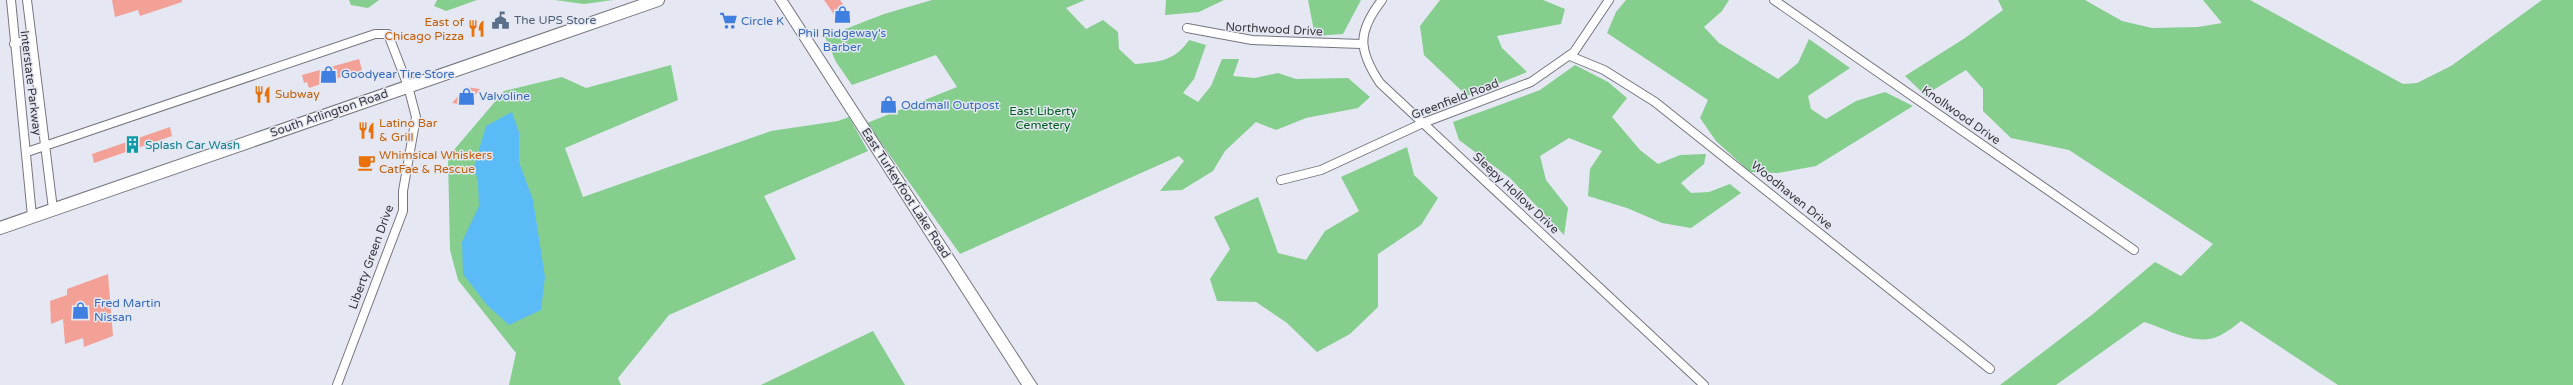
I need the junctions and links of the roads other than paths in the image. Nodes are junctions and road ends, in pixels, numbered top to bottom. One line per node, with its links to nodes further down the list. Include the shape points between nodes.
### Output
1 (11, 0): 10 (street, Interstate Parkway)
2 (27, 0): 9 (street, Interstate Parkway)
3 (658, 0): 13 (main road, South Arlington Road)
4 (781, 0): 24 (main road, East Turkeyfoot Lake Road)
5 (1382, 0): 11 (street, Sleepy Hollow Drive, via 1366,21)
6 (1609, 0): 12 (street, Greenfield Road)
7 (1774, 0): 21 (street, Knollwood Drive)
8 (1187, 28): 11 (street, Northwood Drive, via 1218,37 1238,39)
9 (32, 38): 10 (street); 15 (street, Interstate Parkway)
10 (14, 44): 16 (street, Interstate Parkway)
11 (1361, 44): 14 (street, Sleepy Hollow Drive, via 1367,63 1380,83)
12 (1570, 56): 14 (street, Greenfield Road, via 1531,82); 22 (street, Woodhaven Drive, via 1604,70 1655,102)
13 (408, 86): 15 (street, Liberty Green Drive, via 388,34 380,33); 18 (main road, South Arlington Road); 23 (street, Liberty Green Drive, via 416,117 403,191 403,211)
14 (1423, 123): 17 (street, Greenfield Road, via 1321,170); 25 (street, Sleepy Hollow Drive)
15 (45, 146): 16 (street); 18 (street, Interstate Parkway)
16 (27, 152): 19 (street, Interstate Parkway)
17 (1281, 180)
18 (53, 209): 19 (main road, South Arlington Road)
19 (32, 216): 20 (main road, South Arlington Road)
20 (0, 228)
21 (2134, 250)
22 (1990, 369)
23 (337, 385)
24 (1030, 385)
25 (1704, 385)

